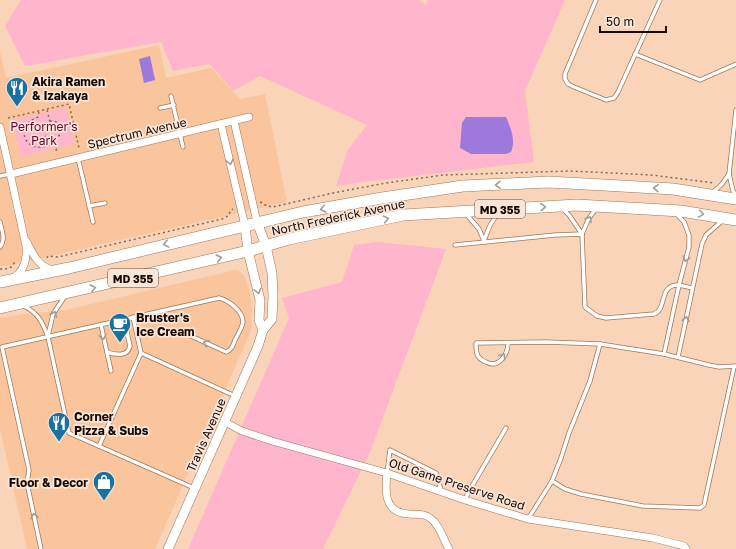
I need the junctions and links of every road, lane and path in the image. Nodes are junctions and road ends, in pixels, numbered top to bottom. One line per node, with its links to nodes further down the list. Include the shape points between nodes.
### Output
1 (596, 0): 3 (lane, via 565,74 565,80 574,87 610,100 614,98)
2 (660, 0): 3 (lane)
3 (635, 54): 4 (lane, via 700,80)
4 (736, 64)
5 (171, 96): 6 (lane)
6 (174, 105): 7 (lane); 17 (lane)
7 (160, 108)
8 (47, 109): 10 (path); 14 (path); 21 (path, via 69,104)
9 (736, 110): 25 (lane)
10 (39, 111): 11 (path); 19 (path, via 38,117 25,127 24,136 28,143 36,147)
11 (8, 118)
12 (249, 118): 13 (street, Spectrum Avenue)
13 (234, 121): 15 (street, Spectrum Avenue); 40 (street)
14 (50, 122): 18 (path, via 57,123 61,130); 18 (path, via 44,126 44,134 47,138)
15 (221, 124): 17 (street, Spectrum Avenue); 41 (street, one-way to 41)
16 (0, 127): 24 (street)
17 (180, 134): 20 (lane); 23 (street, Spectrum Avenue)
18 (54, 139): 19 (path)
19 (55, 144): 22 (path)
20 (183, 147)
21 (79, 148)
22 (57, 153)
23 (78, 158): 24 (street, Spectrum Avenue); 31 (lane)
24 (11, 174): 26 (lane); 43 (street)
25 (729, 174): 27 (lane); 28 (lane)
26 (0, 176)
27 (709, 195): 29 (main road, North Frederick Avenue / MD 355); 40 (main road, North Frederick Avenue / MD 355, one-way to 40, via 673,189 548,182 463,186 382,198)
28 (736, 195)
29 (736, 199)
30 (105, 202): 31 (lane)
31 (89, 206): 39 (lane)
32 (559, 206): 33 (main road, North Frederick Avenue / MD 355); 34 (main road, North Frederick Avenue / MD 355, one-way to 32); 42 (lane, via 569,215)
33 (599, 206): 35 (main road, North Frederick Avenue / MD 355); 42 (lane, one-way to 33, via 591,215)
34 (504, 209): 36 (main road, North Frederick Avenue / MD 355); 44 (lane, via 489,226)
35 (674, 211): 37 (main road, North Frederick Avenue / MD 355, one-way to 37); 51 (lane, one-way to 51, via 684,222 689,235 689,247)
36 (463, 212): 44 (lane, via 472,219); 46 (main road, North Frederick Avenue / MD 355, one-way to 36, via 404,215)
37 (730, 219): 52 (lane, via 706,235)
38 (0, 222): 47 (lane, via 3,238)
39 (93, 222)
40 (257, 222): 41 (main road, North Frederick Avenue / MD 355); 46 (street, Travis Avenue)
41 (245, 226): 48 (street, Travis Avenue); 49 (main road, North Frederick Avenue / MD 355, one-way to 49)
42 (582, 234): 44 (lane); 51 (lane, via 585,307 597,316 606,318 657,313 664,294 670,288)
43 (26, 239): 49 (street, via 38,261); 50 (street, via 27,253 21,272)
44 (484, 241): 45 (lane)
45 (455, 245)
46 (266, 246): 48 (main road, North Frederick Avenue / MD 355); 59 (street, Travis Avenue, via 272,273 273,296 272,319)
47 (0, 247)
48 (248, 251): 53 (main road, North Frederick Avenue / MD 355, one-way to 48); 59 (street, Travis Avenue, one-way to 59, via 260,300 259,320)
49 (55, 270): 50 (main road, North Frederick Avenue / MD 355)
50 (6, 281)
51 (679, 285): 52 (lane); 66 (lane)
52 (692, 288): 67 (lane, one-way to 52)
53 (67, 294): 54 (main road, North Frederick Avenue / MD 355); 61 (lane, one-way to 53, via 53,314)
54 (19, 304): 55 (main road, North Frederick Avenue / MD 355); 61 (lane, via 37,316 43,323)
55 (0, 308)
56 (133, 317): 57 (lane); 60 (lane, one-way to 60, via 221,298 238,310 243,320 228,351); 65 (lane)
57 (124, 319): 58 (lane); 64 (lane, via 129,350 116,355)
58 (101, 325): 61 (lane); 64 (lane, one-way to 64)
59 (263, 330): 70 (street, Travis Avenue)
60 (180, 331)
61 (48, 337): 73 (lane, via 69,433); 80 (lane, one-way to 61, via 26,483 30,470 2,348)
62 (508, 343): 62 (lane, one-way to 62, via 476,343 478,356 489,364 499,362 508,349); 63 (lane)
63 (600, 344): 66 (lane); 75 (lane, via 590,381)
64 (107, 352): 69 (lane)
65 (141, 353): 70 (lane); 73 (lane)
66 (664, 354): 67 (lane)
67 (678, 357): 68 (lane, via 719,367)
68 (735, 366): 75 (lane, via 704,505 700,508 644,506 581,494)
69 (111, 371)
70 (236, 396): 71 (street, Travis Avenue)
71 (225, 422): 74 (street, Old Game Preserve Road, via 272,441); 76 (street, Travis Avenue)
72 (506, 428): 78 (lane)
73 (99, 446): 76 (lane)
74 (388, 473): 77 (street, Old Game Preserve Road); 77 (lane, via 390,450 436,473); 82 (street, via 385,488 390,506 396,512 426,515 431,518 437,524)
75 (552, 481): 79 (lane)
76 (194, 489): 81 (street, Travis Avenue)
77 (441, 490): 78 (street, Old Game Preserve Road)
78 (466, 500): 79 (street, Old Game Preserve Road)
79 (528, 519): 83 (street, Old Game Preserve Road, via 653,538 684,546)
80 (41, 549)
81 (168, 549)
82 (449, 549)
83 (686, 549)

